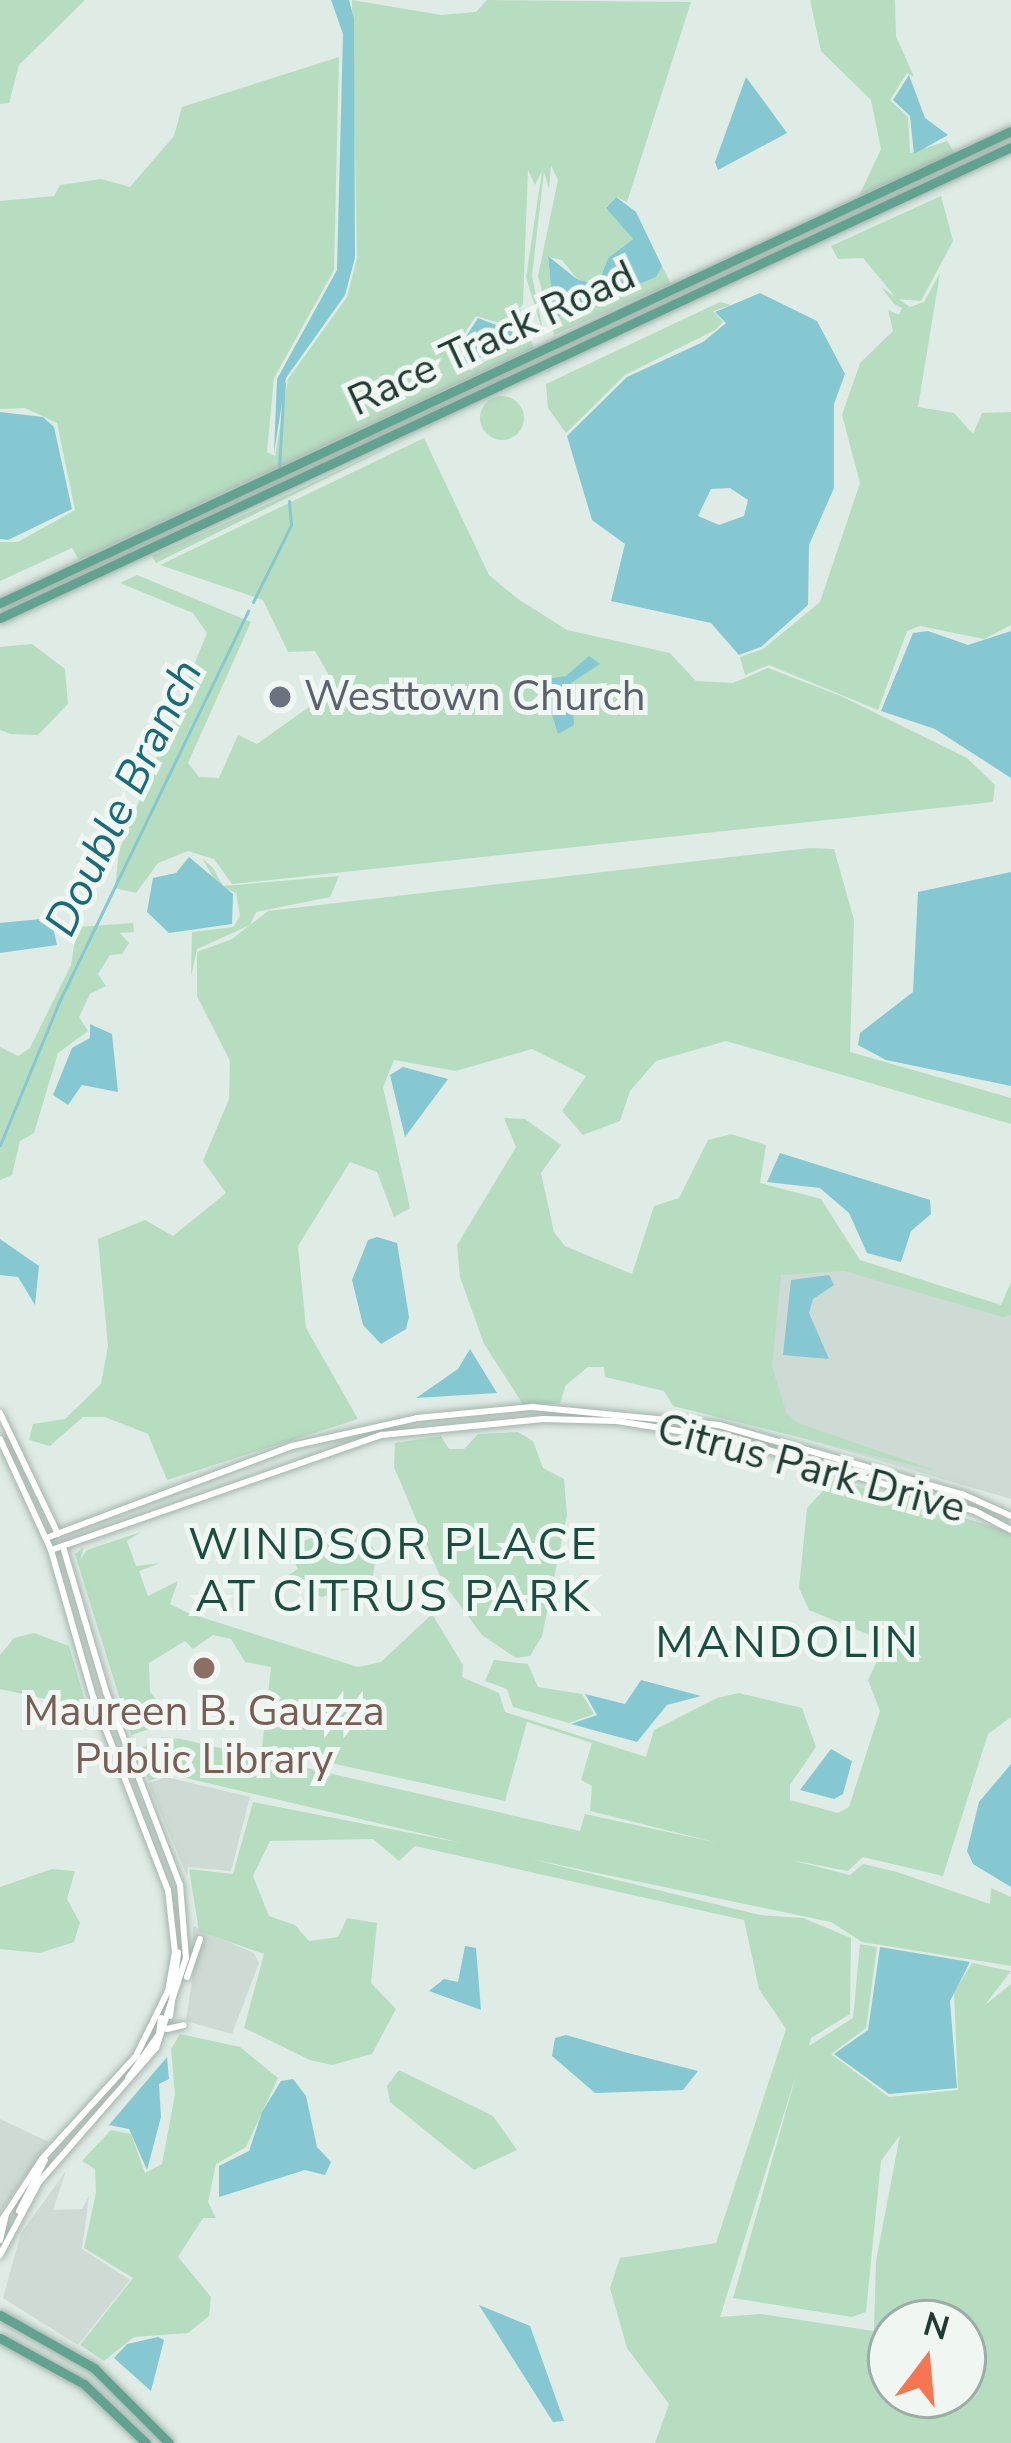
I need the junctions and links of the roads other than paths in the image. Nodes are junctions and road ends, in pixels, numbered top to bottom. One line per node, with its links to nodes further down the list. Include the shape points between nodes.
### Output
1 (1011, 131): 3 (main road, Race Track Road)
2 (1011, 147): 3 (main road, Race Track Road)
3 (330, 459): 4 (main road, Race Track Road)
4 (288, 479): 5 (main road, Race Track Road); 6 (main road, Race Track Road)
5 (133, 543): 6 (main road); 7 (main road, Race Track Road)
6 (140, 554): 8 (main road, Race Track Road)
7 (0, 603)
8 (0, 618)
9 (0, 1413): 13 (street)
10 (0, 1439): 14 (street)
11 (1011, 1516): 13 (street, Citrus Park Drive, via 962,1494 719,1425 558,1406 355,1430)
12 (1011, 1530): 15 (street, Citrus Park Drive, via 975,1510 734,1440 617,1421 543,1419 382,1436)
13 (58, 1534): 14 (street, Citrus Park Drive); 15 (street)
14 (46, 1538): 16 (street)
15 (62, 1545): 16 (street, Citrus Park Drive); 17 (street)
16 (51, 1550): 18 (street)
17 (104, 1685): 18 (street); 19 (street)
18 (91, 1689): 20 (street)
19 (126, 1747): 20 (street); 21 (street)
20 (114, 1751): 22 (street)
21 (165, 1842): 22 (street); 25 (street, via 187,1918)
22 (152, 1847): 23 (street)
23 (175, 1929): 26 (street, via 166,1997); 27 (street)
24 (200, 1940): 25 (street)
25 (179, 1997): 27 (street)
26 (156, 2011): 30 (street, via 159,2034); 31 (street, via 136,2056)
27 (171, 2020): 29 (street)
28 (184, 2025): 29 (street)
29 (165, 2032): 30 (street)
30 (115, 2098): 32 (street)
31 (49, 2150): 32 (street); 33 (street); 34 (street, via 21,2196)
32 (55, 2163): 34 (street)
33 (5, 2213): 35 (street); 36 (street)
34 (20, 2214): 37 (street)
35 (0, 2223)
36 (0, 2240)
37 (0, 2255)
38 (0, 2315): 41 (main road, via 94,2368)
39 (0, 2338): 40 (main road, via 84,2384)
40 (146, 2443)
41 (169, 2443)

